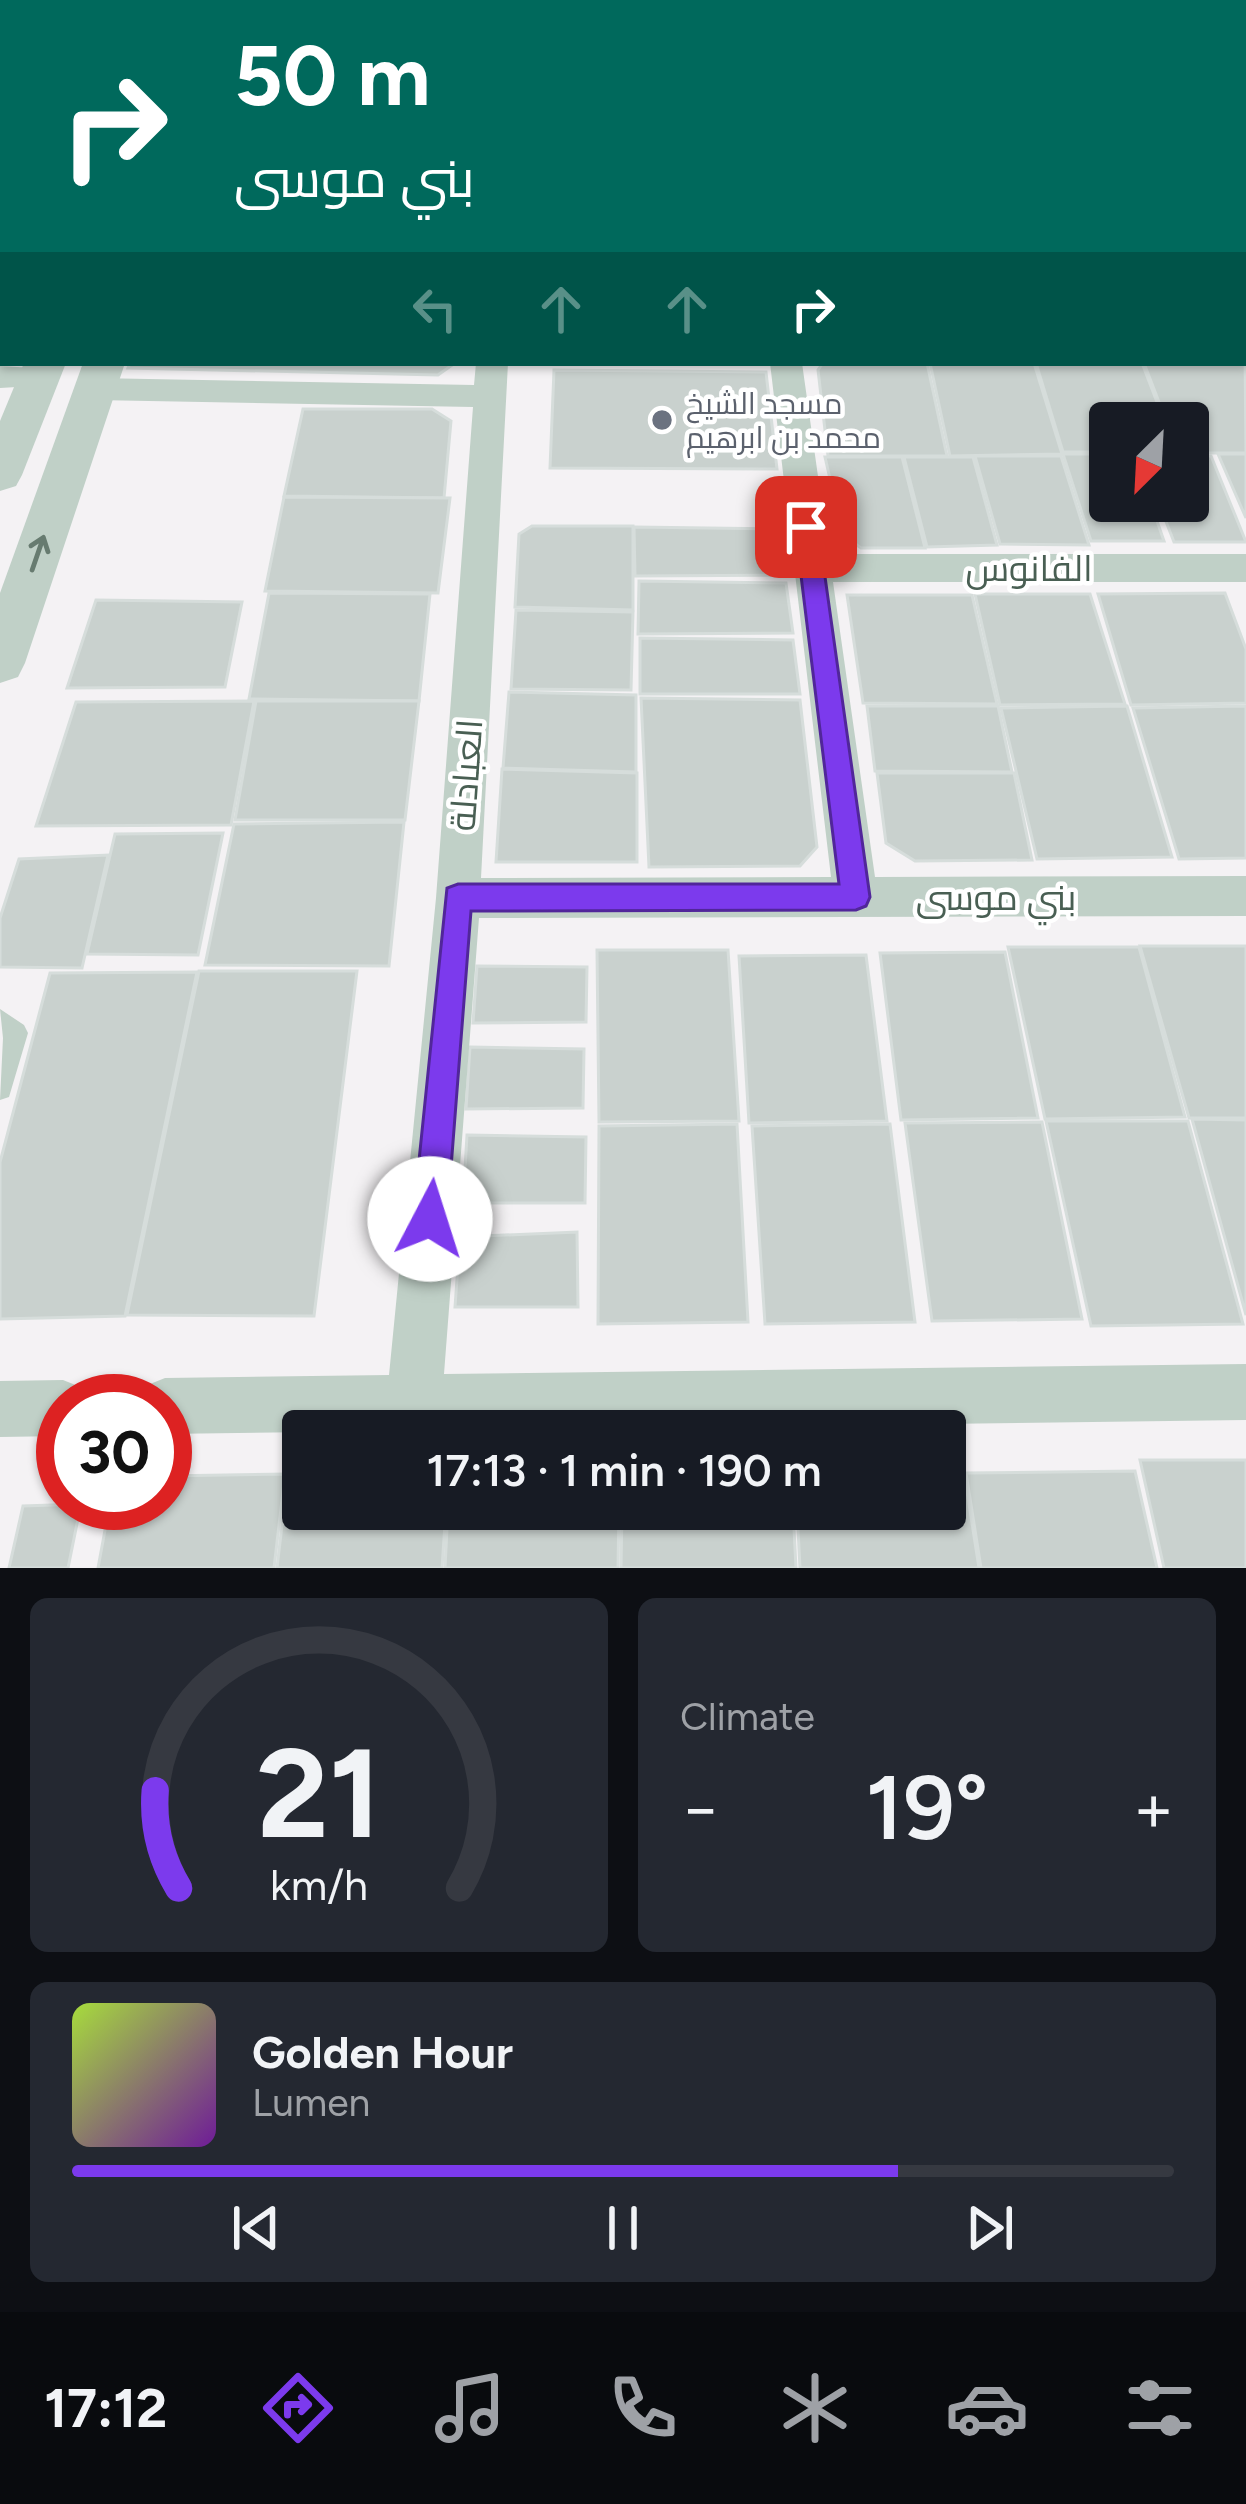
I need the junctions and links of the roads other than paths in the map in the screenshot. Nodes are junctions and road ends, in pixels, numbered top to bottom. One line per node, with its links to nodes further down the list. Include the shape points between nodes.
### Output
1 (785, 366): 6 (street)
2 (28, 372): 5 (street)
3 (100, 376): 4 (street); 8 (street, one-way to 3)
4 (491, 380): 11 (street, العبادلة)
5 (0, 475)
6 (812, 568): 7 (street, الفانوس); 10 (street)
7 (1246, 568)
8 (4, 641)
9 (1246, 896): 10 (street, بني موسى)
10 (856, 897): 11 (street, بني موسى)
11 (458, 898): 15 (street, العبادلة)
12 (0, 1021): 13 (lane, via 16,1033)
13 (0, 1088)
14 (1246, 1392): 15 (street)
15 (415, 1402): 16 (street)
16 (192, 1406)
17 (36, 1408): 18 (street)
18 (0, 1409)

